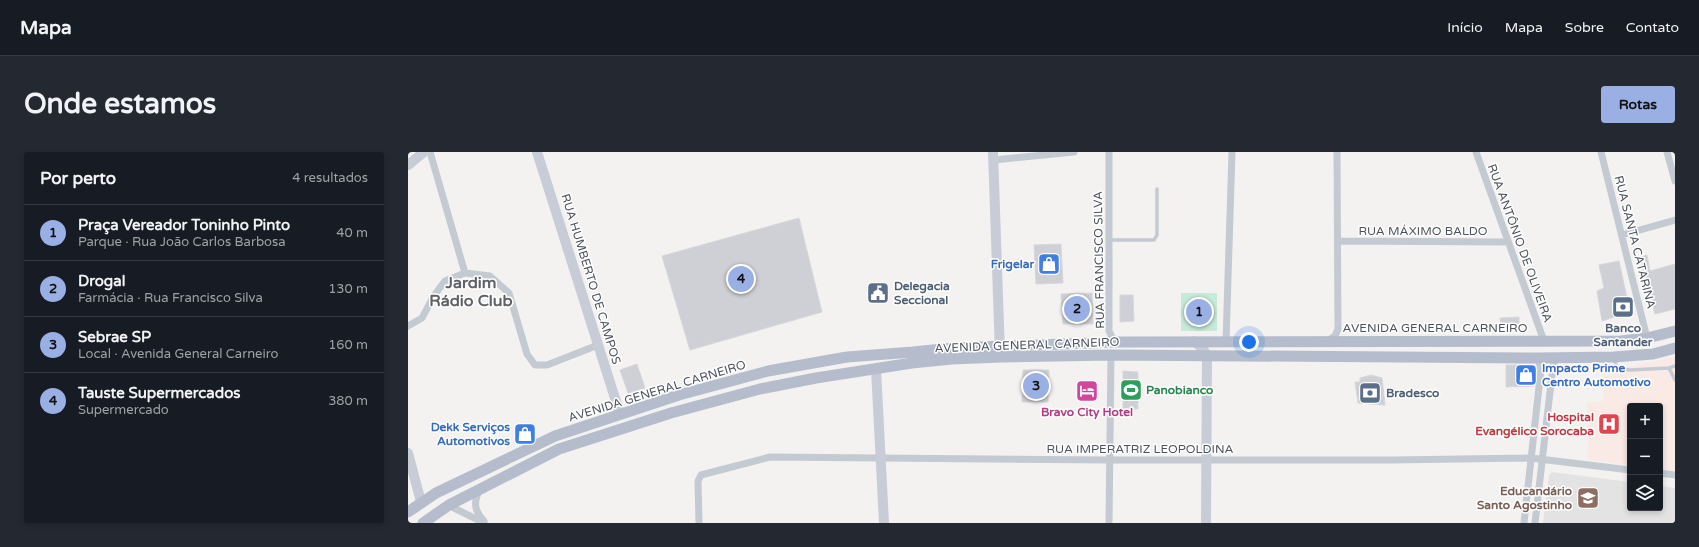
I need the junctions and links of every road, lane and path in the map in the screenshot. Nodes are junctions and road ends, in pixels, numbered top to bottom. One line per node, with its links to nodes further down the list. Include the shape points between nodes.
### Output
1 (424, 152): 12 (main road)
2 (430, 152): 20 (street)
3 (537, 152): 29 (main road, RUA HUMBERTO DE CAMPOS)
4 (1074, 152): 11 (street)
5 (1109, 152): 17 (street, RUA FRANCISCO SILVA)
6 (1232, 152): 26 (street)
7 (1337, 152): 18 (street)
8 (1476, 152): 19 (street, RUA ANTÔNIO DE OLIVEIRA)
9 (1601, 152): 16 (street, RUA SANTA CATARINA)
10 (1667, 152): 13 (street)
11 (994, 156): 30 (main road)
12 (408, 165)
13 (1675, 181)
14 (1157, 189): 17 (lane, via 1156,239)
15 (1675, 220): 16 (street)
16 (1622, 235): 23 (street, RUA SANTA CATARINA)
17 (1109, 240): 28 (street, RUA FRANCISCO SILVA, via 1109,331)
18 (1338, 241): 19 (street, RUA MÁXIMO BALDO); 24 (street, via 1338,329 1335,336)
19 (1508, 242): 27 (street, RUA ANTÔNIO DE OLIVEIRA)
20 (465, 273): 21 (street, via 446,281 433,297 422,318); 29 (street, via 490,276 509,293 527,354 535,364 547,365)
21 (408, 326)
22 (1675, 330): 23 (main road, AVENIDA GENERAL CARNEIRO)
23 (1647, 338): 27 (main road, AVENIDA GENERAL CARNEIRO, via 1621,341)
24 (1329, 340): 26 (main road, AVENIDA GENERAL CARNEIRO); 27 (main road, AVENIDA GENERAL CARNEIRO)
25 (1194, 341): 26 (main road, AVENIDA GENERAL CARNEIRO); 28 (main road, AVENIDA GENERAL CARNEIRO); 32 (main road)
26 (1226, 341)
27 (1544, 341)
28 (1117, 342): 30 (main road, AVENIDA GENERAL CARNEIRO)
29 (598, 345): 42 (main road, RUA HUMBERTO DE CAMPOS)
30 (1000, 345): 34 (main road); 42 (main road, AVENIDA GENERAL CARNEIRO, via 880,353 825,360 768,371)
31 (1675, 348): 35 (main road, AVENIDA GENERAL CARNEIRO, via 1653,354)
32 (1207, 354): 33 (main road, AVENIDA GENERAL CARNEIRO); 36 (main road, AVENIDA GENERAL CARNEIRO); 49 (main road)
33 (1111, 355): 34 (main road, AVENIDA GENERAL CARNEIRO); 48 (street)
34 (1000, 357): 40 (main road, AVENIDA GENERAL CARNEIRO, via 952,359)
35 (1614, 357): 37 (main road, AVENIDA GENERAL CARNEIRO); 39 (lane, via 1619,368)
36 (1538, 358): 37 (main road, AVENIDA GENERAL CARNEIRO); 46 (street, via 1541,369)
37 (1556, 358): 47 (street)
38 (1675, 366): 39 (lane)
39 (1669, 368): 41 (lane)
40 (876, 369): 43 (main road, AVENIDA GENERAL CARNEIRO, via 760,389 671,413); 45 (main road)
41 (1675, 380)
42 (620, 414): 43 (main road, via 619,422 585,435); 54 (main road, AVENIDA GENERAL CARNEIRO, via 555,436 473,474)
43 (559, 449): 53 (main road, AVENIDA GENERAL CARNEIRO)
44 (408, 453): 54 (main road)
45 (881, 458): 48 (street, RUA IMPERATRIZ LEOPOLDINA); 59 (street, RUA IMPERATRIZ LEOPOLDINA, via 770,457 710,471 701,475 698,481); 60 (main road)
46 (1531, 458): 47 (street, RUA IMPERATRIZ LEOPOLDINA); 49 (street, RUA IMPERATRIZ LEOPOLDINA); 63 (street)
47 (1543, 458): 50 (street, RUA IMPERATRIZ LEOPOLDINA); 64 (street)
48 (1109, 460): 49 (street, RUA IMPERATRIZ LEOPOLDINA); 61 (street)
49 (1206, 460): 62 (main road)
50 (1627, 470)
51 (1663, 474): 52 (street)
52 (1675, 475)
53 (479, 491): 55 (main road, AVENIDA GENERAL CARNEIRO); 58 (street, via 476,510)
54 (421, 502): 55 (main road, via 433,508); 56 (main road, AVENIDA GENERAL CARNEIRO)
55 (448, 505): 57 (main road, AVENIDA GENERAL CARNEIRO); 58 (street)
56 (408, 512)
57 (423, 523)
58 (485, 523)
59 (699, 523)
60 (884, 523)
61 (1109, 523)
62 (1206, 523)
63 (1524, 523)
64 (1535, 523)

